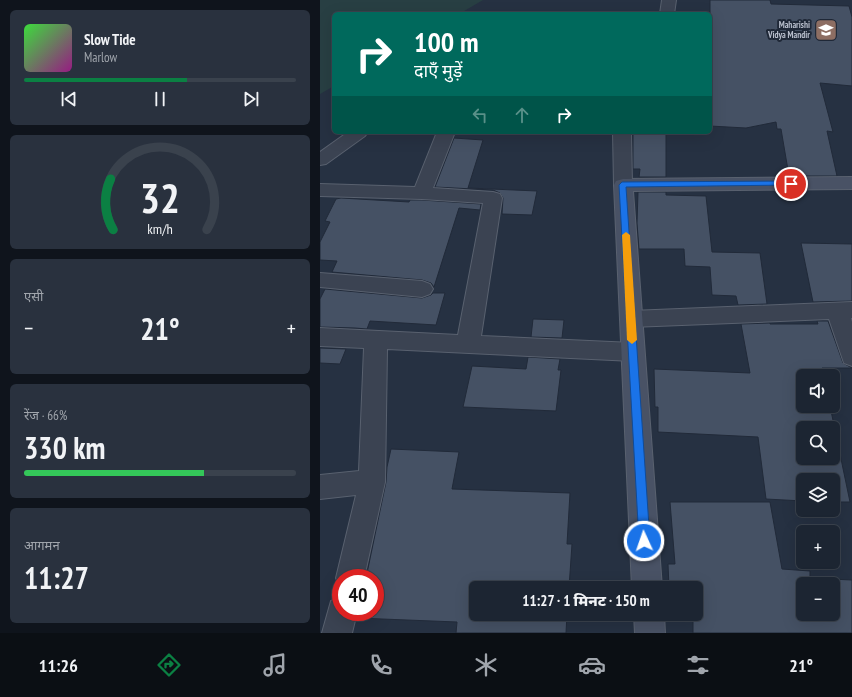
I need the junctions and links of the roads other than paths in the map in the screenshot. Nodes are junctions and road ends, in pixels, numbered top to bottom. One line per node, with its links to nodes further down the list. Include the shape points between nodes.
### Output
1 (669, 0): 2 (street)
2 (667, 12)
3 (356, 134): 6 (street)
4 (445, 134): 10 (street)
5 (622, 134): 8 (street)
6 (320, 160)
7 (852, 183): 8 (street)
8 (622, 185): 14 (street)
9 (320, 190): 10 (street)
10 (422, 193): 17 (street, via 493,198)
11 (320, 280): 12 (street)
12 (422, 289)
13 (844, 310): 14 (street); 19 (street)
14 (631, 319): 18 (street)
15 (320, 337): 16 (street)
16 (376, 340): 17 (street); 20 (street)
17 (468, 344): 18 (street)
18 (633, 352): 23 (street)
19 (852, 357)
20 (372, 482): 21 (street); 22 (street)
21 (320, 486)
22 (352, 569)
23 (647, 581)
24 (340, 621): 26 (street)
25 (649, 621): 27 (street)
26 (337, 633)
27 (650, 633)

